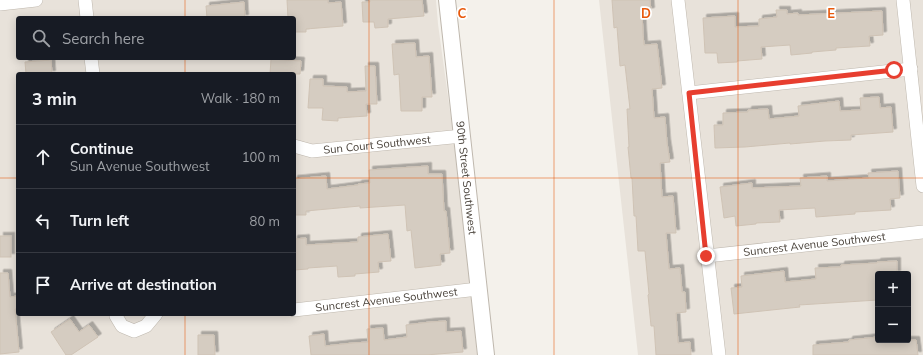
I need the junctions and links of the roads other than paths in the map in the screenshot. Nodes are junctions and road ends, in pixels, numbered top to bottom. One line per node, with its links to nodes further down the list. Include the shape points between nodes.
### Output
1 (36, 0): 6 (street)
2 (85, 0): 7 (street)
3 (447, 0): 12 (street, 90th Street Southwest)
4 (678, 0): 11 (street)
5 (903, 0): 9 (street)
6 (0, 4)
7 (87, 16)
8 (91, 60): 10 (street)
9 (911, 69): 11 (street); 14 (street)
10 (92, 72)
11 (689, 93): 16 (street)
12 (462, 136): 13 (street, Sun Court Southwest, via 312,151); 17 (street, 90th Street Southwest)
13 (296, 147)
14 (923, 186)
15 (923, 232): 16 (street, Suncrest Avenue Southwest)
16 (706, 256): 22 (street)
17 (478, 289): 18 (street, Suncrest Avenue Southwest); 21 (street, 90th Street Southwest)
18 (296, 310)
19 (116, 316): 20 (street, via 122,326 134,331 146,326)
20 (154, 316)
21 (486, 355)
22 (718, 355)

